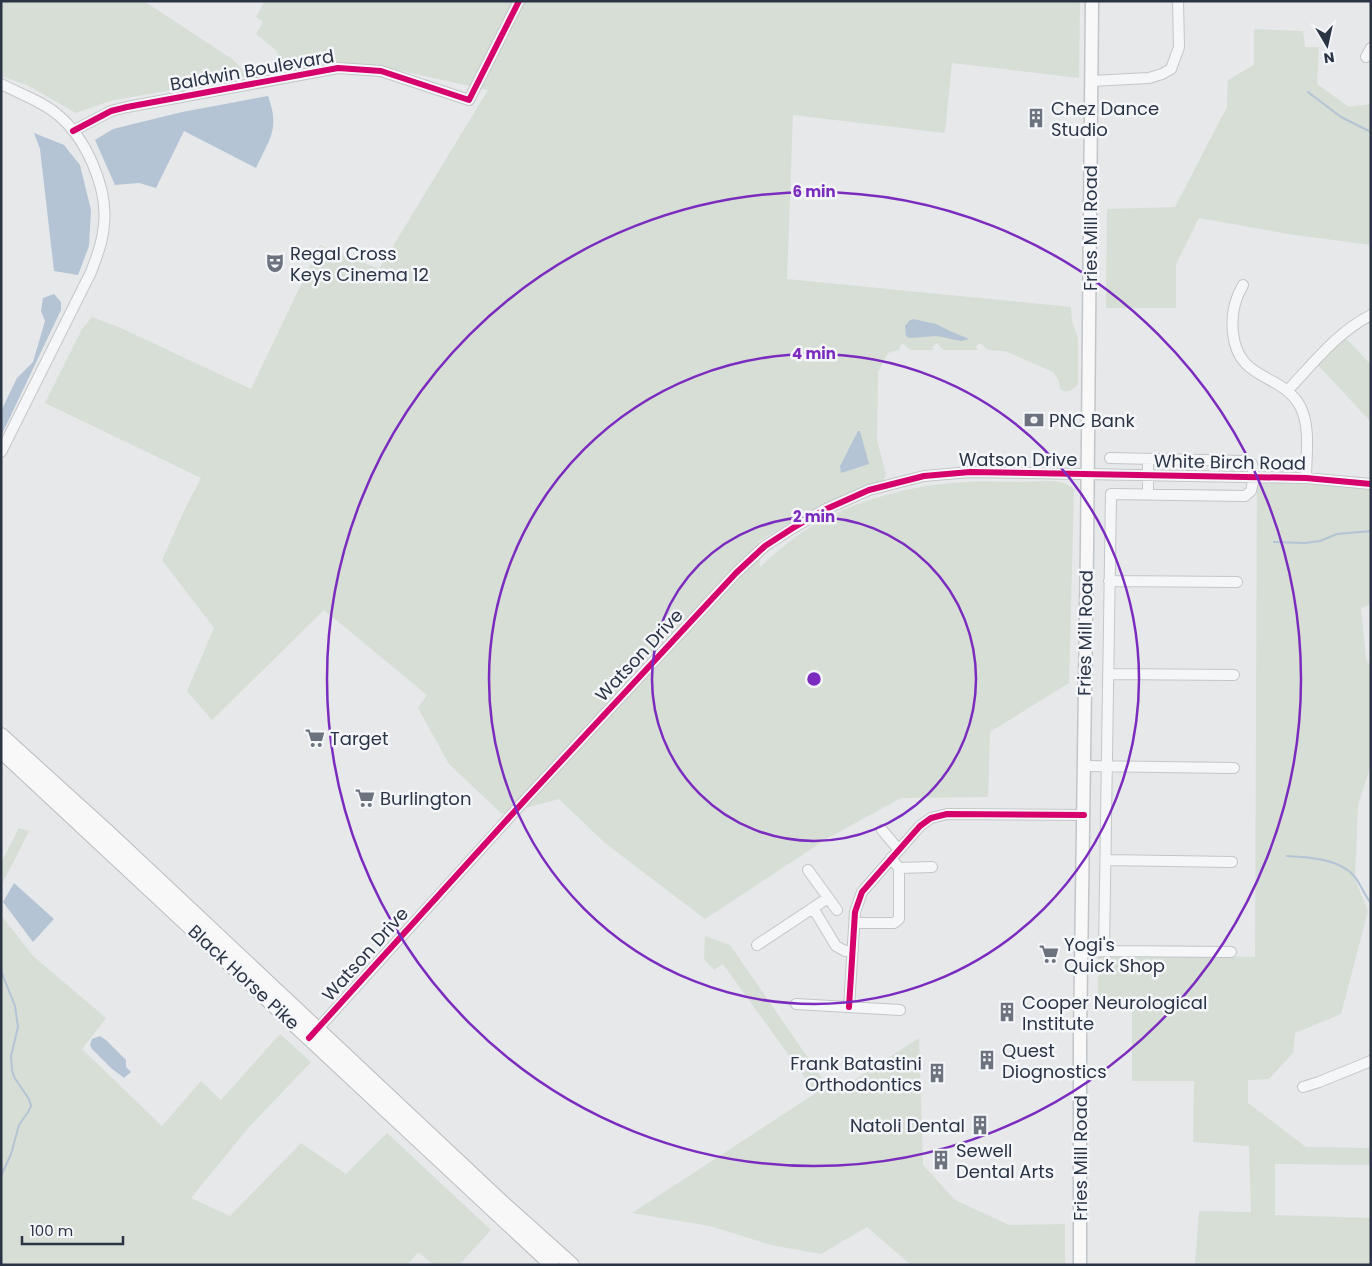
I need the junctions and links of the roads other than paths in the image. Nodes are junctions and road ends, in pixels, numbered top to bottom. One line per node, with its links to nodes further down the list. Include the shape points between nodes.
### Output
1 (519, 1): 6 (street, Baldwin Boulevard, via 469,100 381,71 338,68 111,110)
2 (1092, 1): 4 (main road, Fries Mill Road)
3 (1178, 1): 4 (street, via 1179,47 1171,69 1148,78)
4 (1091, 81): 13 (main road, Fries Mill Road)
5 (1, 84): 6 (street, via 58,115)
6 (73, 131): 10 (street, via 91,160 104,202 101,246)
7 (1243, 285): 9 (street, via 1235,300 1232,319 1238,353 1248,367)
8 (1371, 314): 9 (street, via 1336,338)
9 (1288, 392): 16 (street, via 1298,403 1304,420)
10 (1, 452)
11 (1110, 458): 12 (street)
12 (1148, 459): 14 (street); 15 (street, via 1246,461 1252,464)
13 (1088, 474): 14 (street, White Birch Road); 25 (main road, Fries Mill Road); 51 (street, Watson Drive, via 970,472 924,476 869,490 824,510 765,546 736,573 525,800)
14 (1148, 476): 15 (street, White Birch Road); 18 (street)
15 (1254, 477): 16 (street, White Birch Road); 18 (street, via 1251,492 1245,496)
16 (1306, 478): 17 (street, White Birch Road)
17 (1371, 484)
18 (1148, 494): 19 (street, via 1111,494)
19 (1109, 581): 20 (street); 21 (street)
20 (1236, 582)
21 (1108, 674): 22 (street); 26 (street)
22 (1234, 675)
23 (1, 735): 31 (highway, Black Horse Pike)
24 (1, 751): 28 (highway, Black Horse Pike)
25 (1084, 766): 26 (street); 29 (main road, Fries Mill Road)
26 (1107, 767): 27 (street); 34 (street)
27 (1234, 768)
28 (70, 815): 31 (highway, via 84,816); 51 (highway, Black Horse Pike)
29 (1084, 815): 32 (street, via 947,814 931,818 920,826); 47 (main road, Fries Mill Road)
30 (882, 830): 32 (street)
31 (110, 834): 51 (highway, Black Horse Pike)
32 (898, 850): 33 (street)
33 (891, 858): 36 (street); 42 (street, via 862,892)
34 (1106, 860): 35 (street); 45 (street)
35 (1232, 862)
36 (899, 868): 37 (street); 42 (street, via 899,919 894,923)
37 (932, 868)
38 (808, 870): 39 (street)
39 (828, 898): 40 (street); 41 (street)
40 (813, 908): 43 (street); 44 (street, via 836,946 845,951)
41 (837, 910)
42 (855, 923): 44 (street)
43 (757, 945)
44 (853, 950): 49 (street)
45 (1104, 951): 46 (street); 47 (street)
46 (1231, 952)
47 (1081, 953): 56 (main road, Fries Mill Road)
48 (796, 1004): 49 (street)
49 (849, 1007): 50 (street)
50 (900, 1010)
51 (314, 1033): 54 (highway, Black Horse Pike, via 502,1207)
52 (1371, 1061): 53 (street)
53 (1303, 1087)
54 (552, 1261): 55 (highway, Black Horse Pike)
55 (572, 1265)
56 (1080, 1265)

